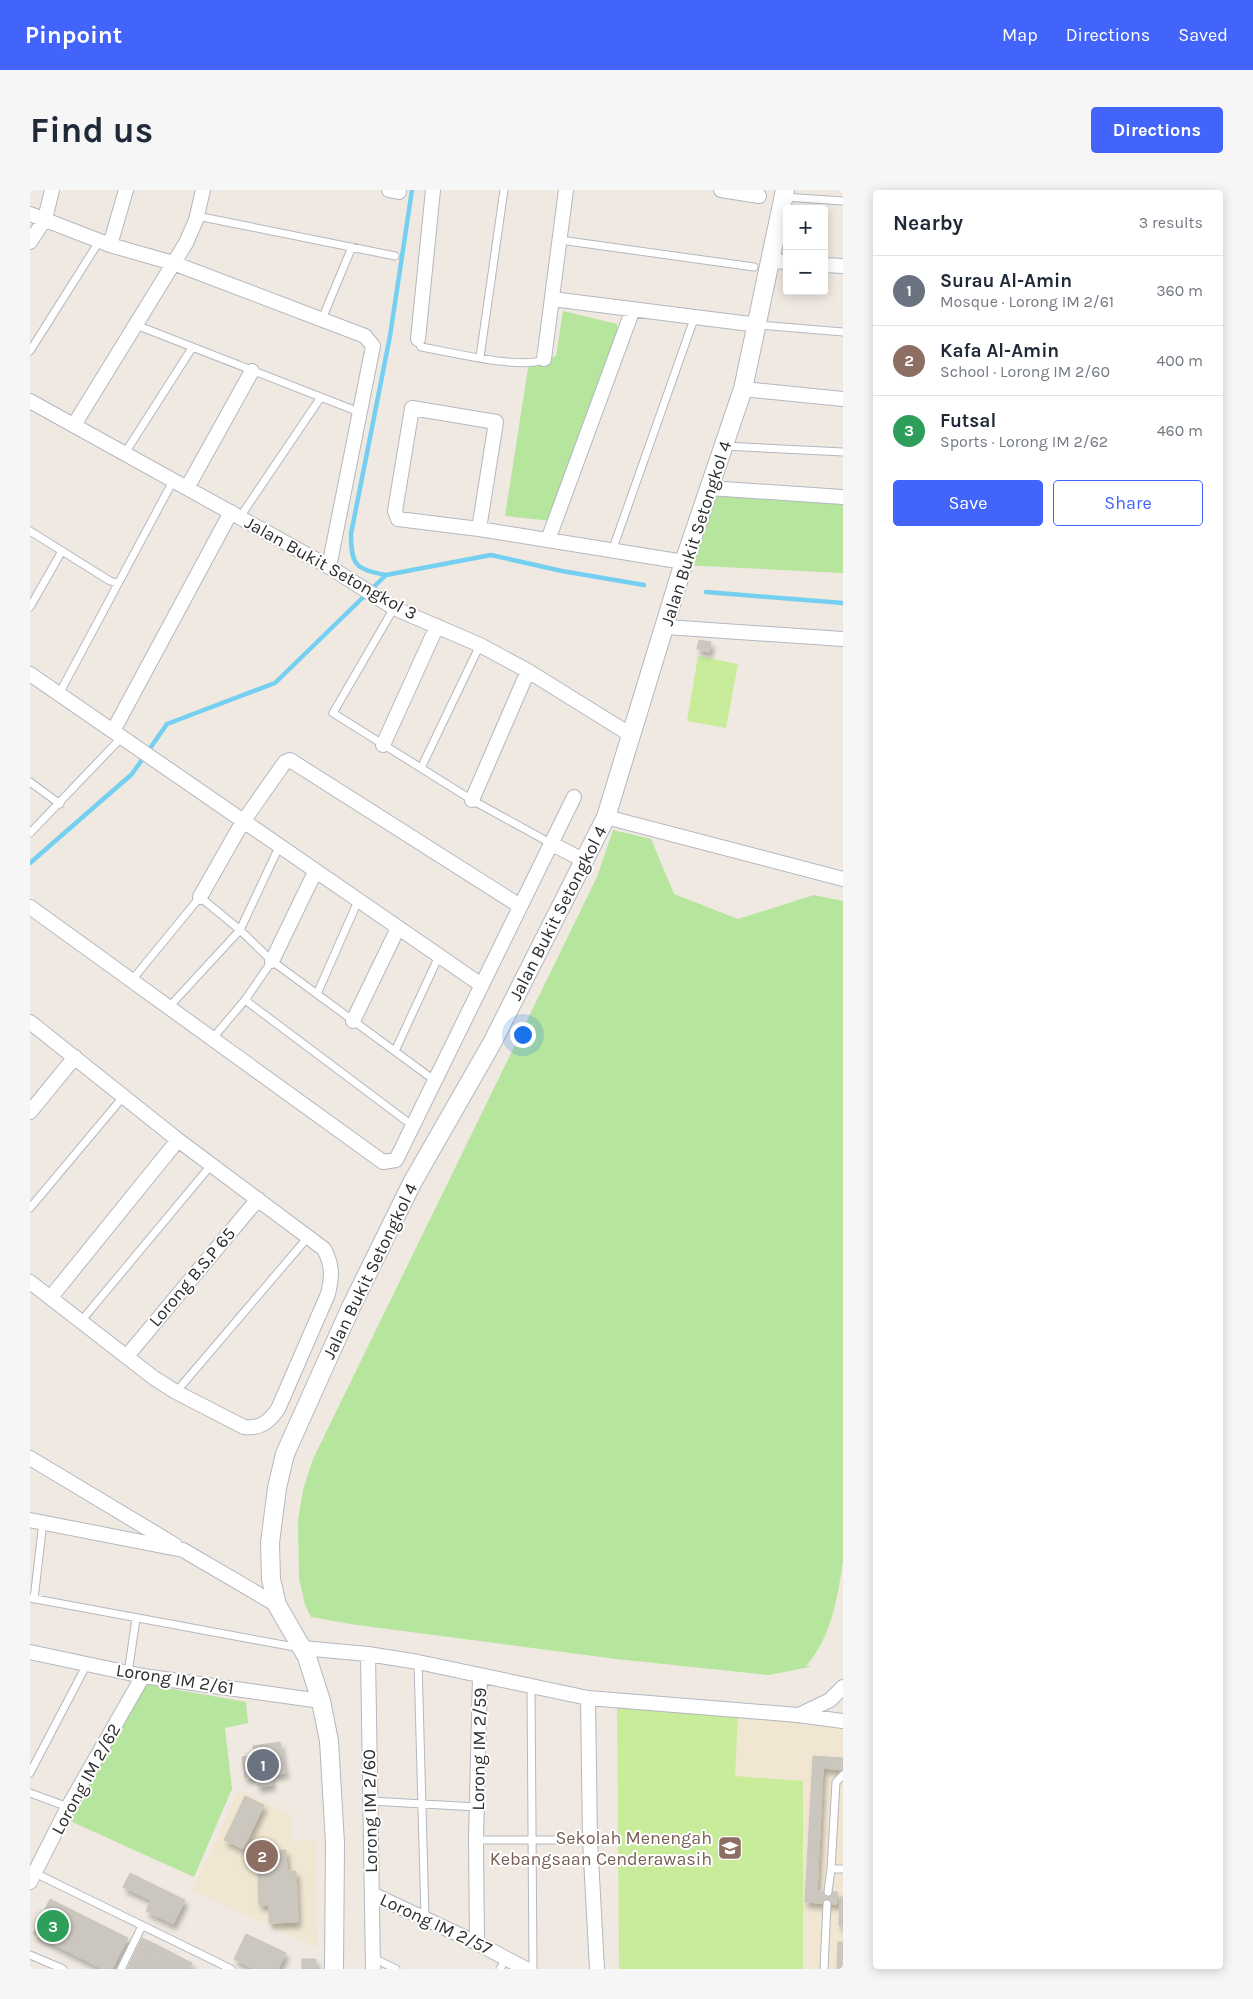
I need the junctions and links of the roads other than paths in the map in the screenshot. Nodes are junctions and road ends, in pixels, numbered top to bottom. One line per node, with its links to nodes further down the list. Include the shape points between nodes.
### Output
1 (52, 190): 13 (street)
2 (126, 190): 16 (street)
3 (204, 190): 12 (street)
4 (433, 190): 31 (street)
5 (504, 190): 34 (lane)
6 (566, 190): 14 (street)
7 (721, 190): 9 (street)
8 (784, 194): 10 (lane); 19 (street, Jalan Bukit Setongkol 4)
9 (759, 196)
10 (843, 201)
11 (30, 214): 13 (street)
12 (197, 216): 17 (lane); 20 (street)
13 (45, 220): 15 (street); 16 (street)
14 (560, 240): 23 (lane); 24 (street)
15 (30, 242)
16 (105, 242): 20 (street); 33 (lane)
17 (352, 247): 18 (lane); 27 (lane)
18 (395, 256)
19 (779, 262): 28 (street, Jalan Bukit Setongkol 4)
20 (173, 263): 27 (street); 29 (street)
21 (828, 265): 22 (street)
22 (843, 266)
23 (754, 267)
24 (552, 299): 25 (street); 35 (street)
25 (633, 309): 26 (street); 53 (street)
26 (695, 316): 28 (street); 55 (lane)
27 (322, 319): 41 (street, via 365,336 373,346)
28 (758, 324): 30 (lane); 37 (street, Jalan Bukit Setongkol 4)
29 (136, 325): 32 (lane); 42 (street)
30 (843, 332)
31 (418, 339): 34 (lane, via 421,347)
32 (192, 348): 36 (lane); 45 (lane)
33 (30, 351)
34 (480, 357): 35 (lane, via 536,364)
35 (544, 360)
36 (252, 371): 38 (lane); 47 (street)
37 (743, 389): 39 (street); 43 (street, Jalan Bukit Setongkol 4)
38 (321, 397): 41 (lane); 50 (lane)
39 (843, 399)
40 (30, 401): 42 (street, Jalan Bukit Setongkol 3)
41 (359, 412): 57 (street)
42 (74, 426): 45 (street, Jalan Bukit Setongkol 3)
43 (724, 446): 44 (lane); 48 (street, Jalan Bukit Setongkol 4)
44 (843, 452)
45 (125, 453): 46 (street, Jalan Bukit Setongkol 3)
46 (174, 480): 47 (street, Jalan Bukit Setongkol 3); 58 (lane)
47 (188, 488): 50 (street, Jalan Bukit Setongkol 3)
48 (709, 488): 49 (street); 56 (street, Jalan Bukit Setongkol 4)
49 (843, 497)
50 (235, 514): 57 (street, Jalan Bukit Setongkol 3); 69 (street)
51 (479, 529): 51 (street, via 398,519 395,515 412,408 496,422); 53 (street)
52 (30, 531): 54 (lane)
53 (548, 540): 55 (street)
54 (62, 551): 58 (lane); 59 (lane)
55 (612, 551): 56 (street)
56 (684, 562): 62 (street, Jalan Bukit Setongkol 4)
57 (330, 567): 60 (street, Jalan Bukit Setongkol 3)
58 (117, 583): 67 (lane)
59 (30, 607)
60 (394, 608): 61 (street, Jalan Bukit Setongkol 3); 70 (lane, via 333,713)
61 (437, 626): 64 (street, Jalan Bukit Setongkol 3); 70 (street)
62 (666, 627): 63 (street); 68 (street, Jalan Bukit Setongkol 4)
63 (843, 639)
64 (480, 645): 65 (street, Jalan Bukit Setongkol 3); 71 (lane)
65 (528, 670): 68 (street, Jalan Bukit Setongkol 3); 74 (street)
66 (30, 674): 67 (street)
67 (59, 694): 69 (street)
68 (631, 734): 76 (street, Jalan Bukit Setongkol 4)
69 (120, 736): 75 (lane); 77 (street)
70 (383, 745): 71 (lane)
71 (421, 768): 74 (lane)
72 (30, 782): 75 (lane)
73 (574, 797): 79 (street)
74 (472, 800): 79 (lane)
75 (60, 804): 78 (lane)
76 (606, 818): 81 (street, Jalan Bukit Setongkol 4); 83 (street)
77 (242, 823): 80 (street); 84 (street); 86 (street, via 285,762 290,760)
78 (30, 834)
79 (552, 844): 81 (street); 86 (street)
80 (279, 847): 82 (street); 89 (lane)
81 (585, 861): 120 (street, Jalan Bukit Setongkol 4, via 492,1042 412,1183 284,1454 270,1544 271,1579)
82 (315, 872): 85 (street); 91 (street)
83 (843, 879)
84 (200, 897): 89 (lane); 92 (lane)
85 (358, 901): 88 (street); 94 (lane)
86 (520, 906): 93 (street)
87 (30, 907): 92 (street)
88 (398, 928): 90 (street); 97 (street)
89 (240, 930): 91 (lane); 96 (lane)
90 (439, 956): 93 (street); 100 (lane)
91 (272, 961): 94 (lane); 95 (lane)
92 (132, 980): 96 (street)
93 (480, 984): 102 (street)
94 (317, 994): 97 (lane)
95 (245, 1000): 99 (lane); 105 (lane)
96 (169, 1007): 99 (street)
97 (353, 1021): 100 (lane)
98 (30, 1022): 101 (street)
99 (212, 1039): 105 (street, via 383,1162 396,1160)
100 (395, 1051): 102 (lane)
101 (75, 1057): 103 (street); 104 (street)
102 (434, 1080): 105 (street)
103 (123, 1097): 106 (street); 109 (lane)
104 (30, 1112)
105 (413, 1126)
106 (178, 1140): 107 (street); 112 (street)
107 (212, 1164): 108 (street); 113 (lane)
108 (258, 1199): 110 (street); 114 (street, Lorong B.S.P 65)
109 (30, 1208)
110 (308, 1237): 115 (lane); 115 (street, via 324,1249 332,1264 332,1278 328,1294 272,1418 256,1428 244,1427)
111 (30, 1282): 112 (street)
112 (51, 1297): 113 (street)
113 (82, 1320): 114 (street)
114 (127, 1356): 115 (street)
115 (176, 1392)
116 (30, 1458): 118 (street)
117 (36, 1521): 118 (street); 119 (lane)
118 (183, 1550): 120 (street)
119 (32, 1598): 121 (lane)
120 (277, 1605): 122 (street, Jalan Bukit Setongkol 4)
121 (136, 1619): 122 (lane); 127 (lane)
122 (302, 1648): 124 (street); 133 (street, Jalan Bukit Setongkol 4)
123 (30, 1652): 126 (street, Lorong IM 2/61)
124 (368, 1654): 125 (street); 139 (street, Lorong IM 2/60)
125 (418, 1662): 129 (street); 140 (lane)
126 (87, 1664): 127 (street, Lorong IM 2/61); 136 (lane)
127 (128, 1673): 128 (street, Lorong IM 2/61)
128 (143, 1676): 133 (street, Lorong IM 2/61); 141 (street, Lorong IM 2/62)
129 (480, 1676): 130 (street); 142 (street, Lorong IM 2/59)
130 (531, 1686): 132 (street); 145 (lane)
131 (843, 1687): 134 (street, via 830,1700)
132 (588, 1698): 134 (street); 144 (street)
133 (321, 1701): 161 (street, Jalan Bukit Setongkol 4, via 329,1740 335,1843)
134 (798, 1715): 135 (street)
135 (843, 1721)
136 (30, 1773)
137 (843, 1775): 146 (lane, via 836,1782)
138 (30, 1793): 141 (lane)
139 (370, 1801): 140 (lane); 150 (street, Lorong IM 2/60)
140 (423, 1804): 142 (lane); 152 (lane)
141 (68, 1807): 148 (street, Lorong IM 2/62)
142 (477, 1807): 143 (street, Lorong IM 2/59)
143 (476, 1840): 145 (lane); 154 (street, Lorong IM 2/59)
144 (590, 1840): 145 (lane); 165 (street)
145 (534, 1842): 164 (lane)
146 (831, 1869): 147 (lane); 149 (lane)
147 (843, 1869)
148 (32, 1877): 153 (lane)
149 (828, 1892)
150 (372, 1894): 152 (street, Lorong IM 2/57); 156 (street, Lorong IM 2/60)
151 (827, 1904): 166 (lane)
152 (425, 1918): 154 (street, Lorong IM 2/57)
153 (142, 1926): 159 (lane); 160 (lane)
154 (477, 1943): 157 (street, Lorong IM 2/57)
155 (30, 1955): 158 (lane)
156 (373, 1963): 162 (lane)
157 (503, 1964): 163 (street, Lorong IM 2/57)
158 (63, 1969)
159 (121, 1969)
160 (231, 1969)
161 (334, 1969)
162 (396, 1969)
163 (526, 1969)
164 (534, 1969)
165 (597, 1969)
166 (824, 1969)

